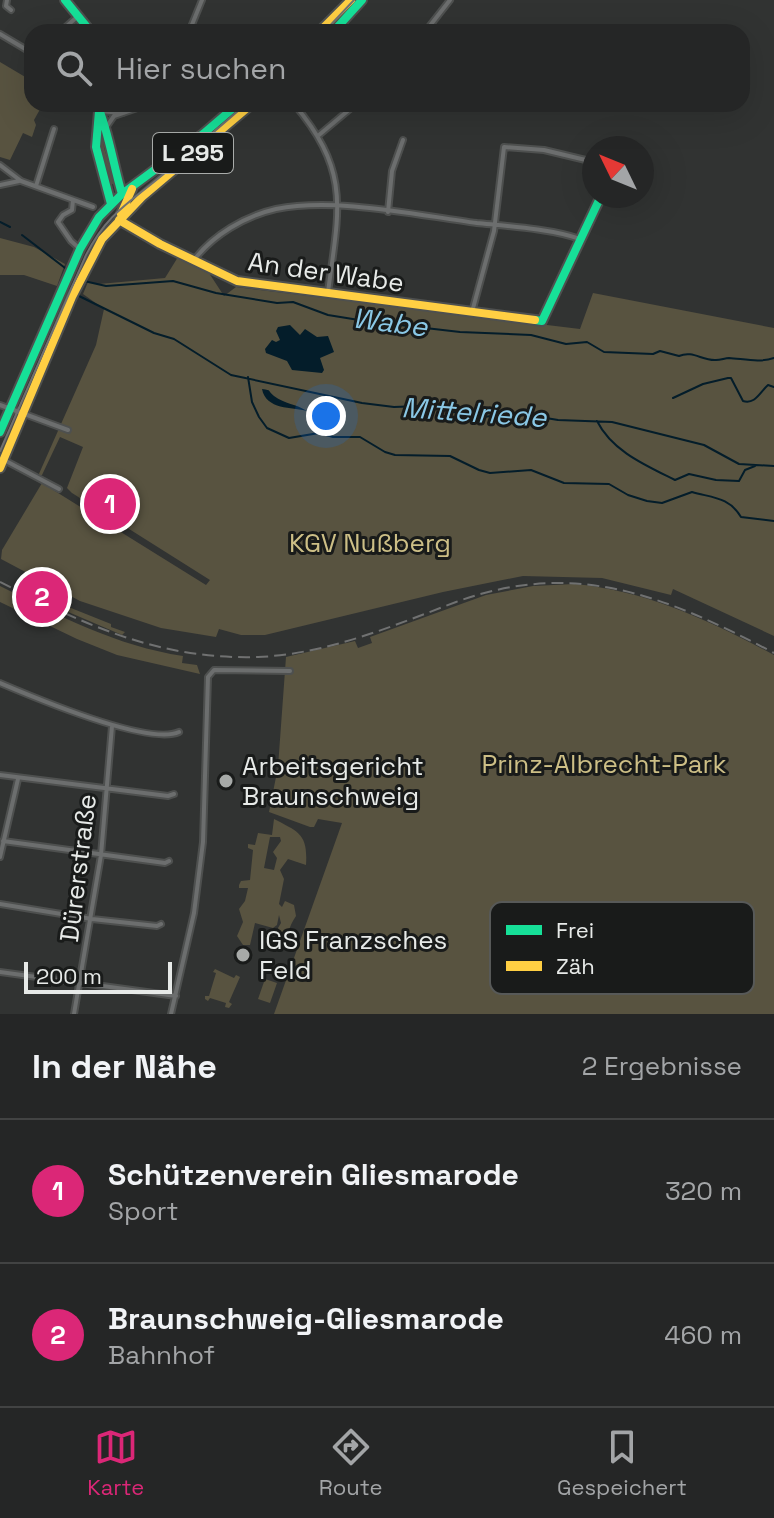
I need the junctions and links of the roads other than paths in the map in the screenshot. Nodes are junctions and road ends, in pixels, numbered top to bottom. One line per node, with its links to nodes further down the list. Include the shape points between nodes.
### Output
1 (7, 0): 7 (street)
2 (65, 0): 8 (main road)
3 (202, 0): 11 (street)
4 (351, 0): 12 (main road)
5 (362, 0): 13 (main road)
6 (450, 0): 14 (street)
7 (11, 10)
8 (78, 15): 9 (street); 10 (main road)
9 (68, 24)
10 (85, 24)
11 (192, 24)
12 (327, 24)
13 (340, 24)
14 (431, 24)
15 (0, 34): 16 (street)
16 (24, 48)
17 (97, 112): 41 (main road, via 98,165)
18 (100, 112): 29 (main road)
19 (107, 112): 27 (street)
20 (119, 112): 26 (street)
21 (126, 112): 26 (street)
22 (229, 112): 35 (main road, L 295)
23 (243, 112): 40 (main road, L 295)
24 (300, 112): 30 (street)
25 (346, 112): 30 (street)
26 (123, 113): 27 (street)
27 (114, 116): 29 (street)
28 (54, 129): 37 (street)
29 (107, 129): 38 (main road)
30 (319, 135): 43 (street, via 333,168)
31 (403, 140): 46 (street, via 392,171)
32 (582, 159): 49 (street, via 504,147)
33 (0, 165): 34 (street)
34 (21, 181): 36 (street); 37 (street)
35 (136, 184): 38 (main road, L 295); 42 (main road)
36 (0, 185)
37 (36, 186): 39 (street)
38 (122, 194): 41 (main road, L 295); 42 (main road)
39 (73, 200): 44 (street); 51 (street, via 72,210 58,222)
40 (135, 203): 42 (main road); 48 (main road, L 295)
41 (111, 204): 42 (main road); 47 (main road, L 295); 48 (main road)
42 (123, 204): 48 (main road)
43 (339, 206): 46 (street); 52 (street, via 287,207 252,217 220,235); 53 (street)
44 (93, 207)
45 (595, 208): 50 (main road)
46 (388, 212): 49 (street)
47 (100, 217): 48 (main road); 51 (main road, L 295)
48 (117, 217): 52 (main road, An der Wabe); 56 (main road, L 295, via 72,297)
49 (495, 225): 50 (street); 54 (street)
50 (580, 239): 54 (main road, An der Wabe, via 542,321)
51 (80, 249): 55 (main road, L 295)
52 (194, 260): 53 (main road, An der Wabe, via 237,281)
53 (328, 293): 54 (main road, An der Wabe)
54 (472, 312)
55 (5, 407): 56 (street); 58 (main road, L 295)
56 (24, 413): 57 (street); 59 (main road, L 295)
57 (68, 430)
58 (0, 432)
59 (2, 464): 60 (street)
60 (59, 489)
61 (290, 671): 78 (street, via 214,670 208,677 203,842)
62 (0, 683): 63 (street)
63 (112, 726): 64 (street); 67 (street, Dürerstraße)
64 (179, 732)
65 (0, 775): 66 (street)
66 (18, 779): 67 (street); 69 (street)
67 (106, 790): 68 (street); 70 (street, Dürerstraße)
68 (174, 794)
69 (3, 841): 70 (street); 71 (street)
70 (101, 855): 72 (street); 74 (street, Dürerstraße)
71 (0, 857)
72 (169, 861)
73 (0, 904): 74 (street)
74 (92, 919): 75 (street); 77 (street, Dürerstraße)
75 (161, 924)
76 (0, 972): 77 (street)
77 (80, 983): 78 (street); 79 (street, Dürerstraße)
78 (176, 996): 80 (street)
79 (74, 1014)
80 (171, 1014)

